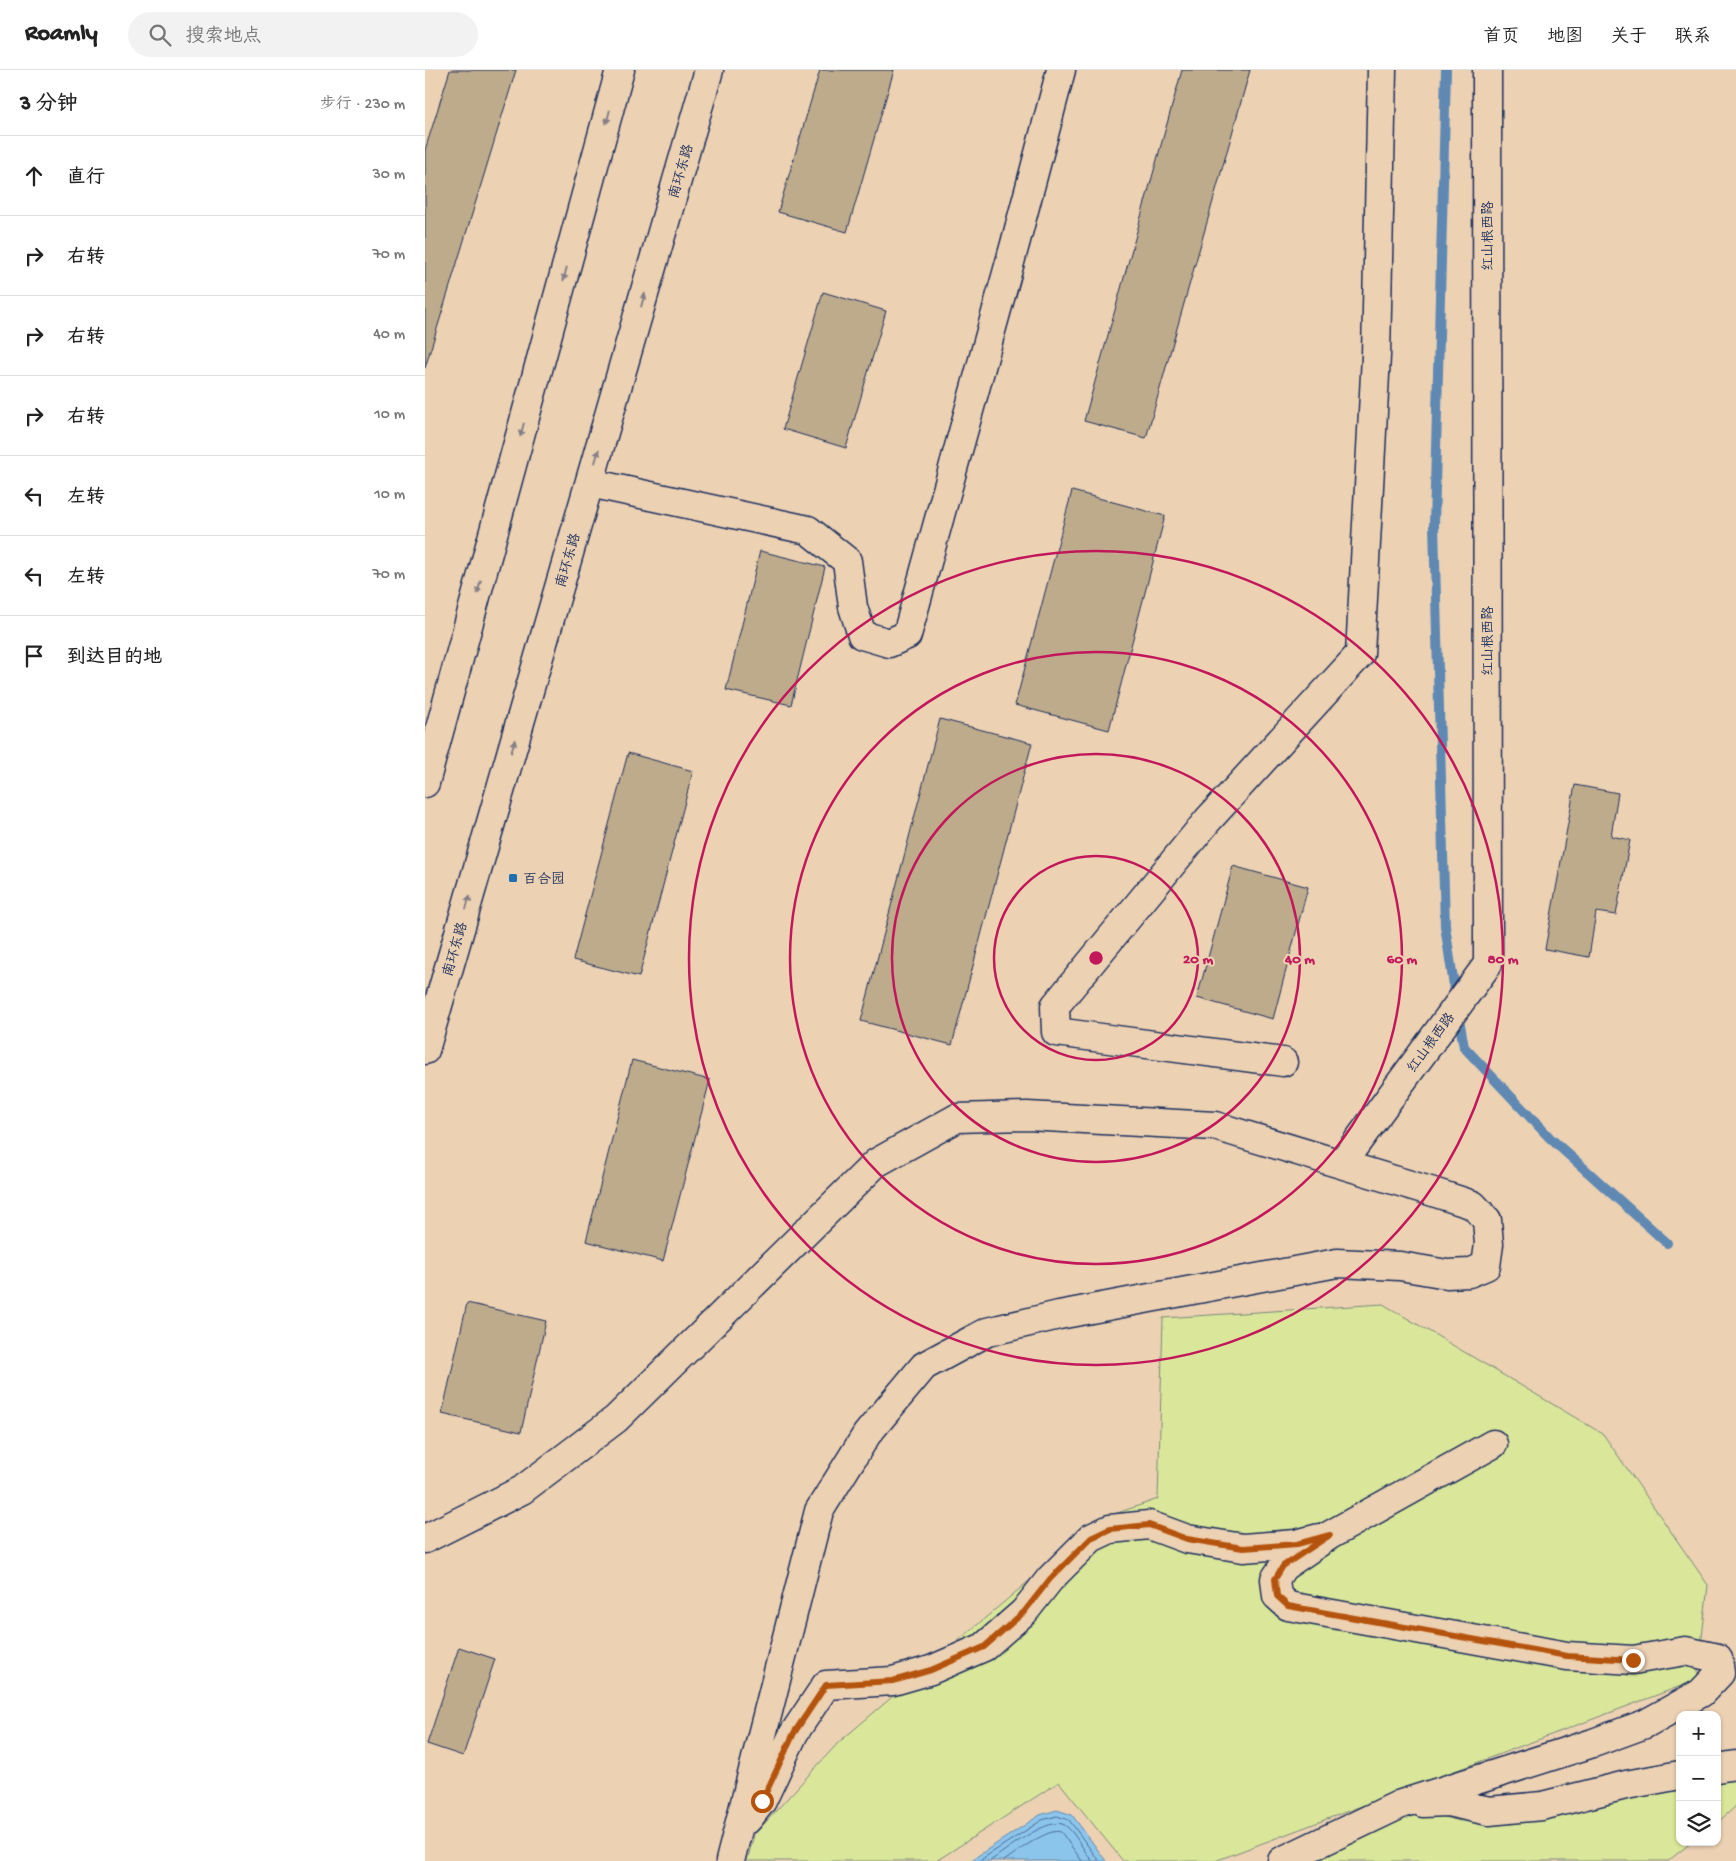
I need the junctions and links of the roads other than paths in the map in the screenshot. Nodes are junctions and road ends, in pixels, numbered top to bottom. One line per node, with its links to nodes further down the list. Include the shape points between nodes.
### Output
1 (620, 70): 7 (main road, one-way to 7)
2 (709, 70): 6 (main road, 南环东路, one-way to 2)
3 (1061, 70): 6 (main road, via 907,635 889,643 862,635 853,607 847,561 808,530)
4 (1382, 70): 9 (main road, via 1376,356 1360,654 1208,820 1055,1006 1056,1032)
5 (1487, 70): 10 (main road, 红山根西路, via 1488,964)
6 (589, 482): 8 (main road, 南环东路, one-way to 6)
7 (425, 783)
8 (425, 1050)
9 (1283, 1062)
10 (1341, 1164): 13 (main road, via 1215,1126 1027,1116 957,1118 876,1163 616,1419 522,1490); 18 (main road, via 1473,1205 1487,1220 1487,1266 1469,1273 1447,1274 1400,1266 1337,1263 1059,1315 987,1332 924,1366 867,1434 819,1511)
11 (1493, 1444): 12 (main road)
12 (1330, 1535): 17 (main road, via 1283,1566 1275,1579 1277,1596 1288,1606 1567,1656 1633,1660 1685,1651 1717,1658 1720,1673 1701,1693 1645,1724); 18 (main road, via 1297,1544 1243,1548 1187,1539 1149,1525 1110,1529 1091,1538 1050,1579 1024,1612 984,1647 931,1670 893,1681 826,1685 794,1733 762,1801)
13 (425, 1539)
14 (1736, 1765): 15 (main road)
15 (1721, 1767)
16 (1676, 1776): 17 (main road, via 1542,1806 1489,1811 1448,1802)
17 (1401, 1804): 19 (main road)
18 (733, 1848)
19 (1281, 1861)

